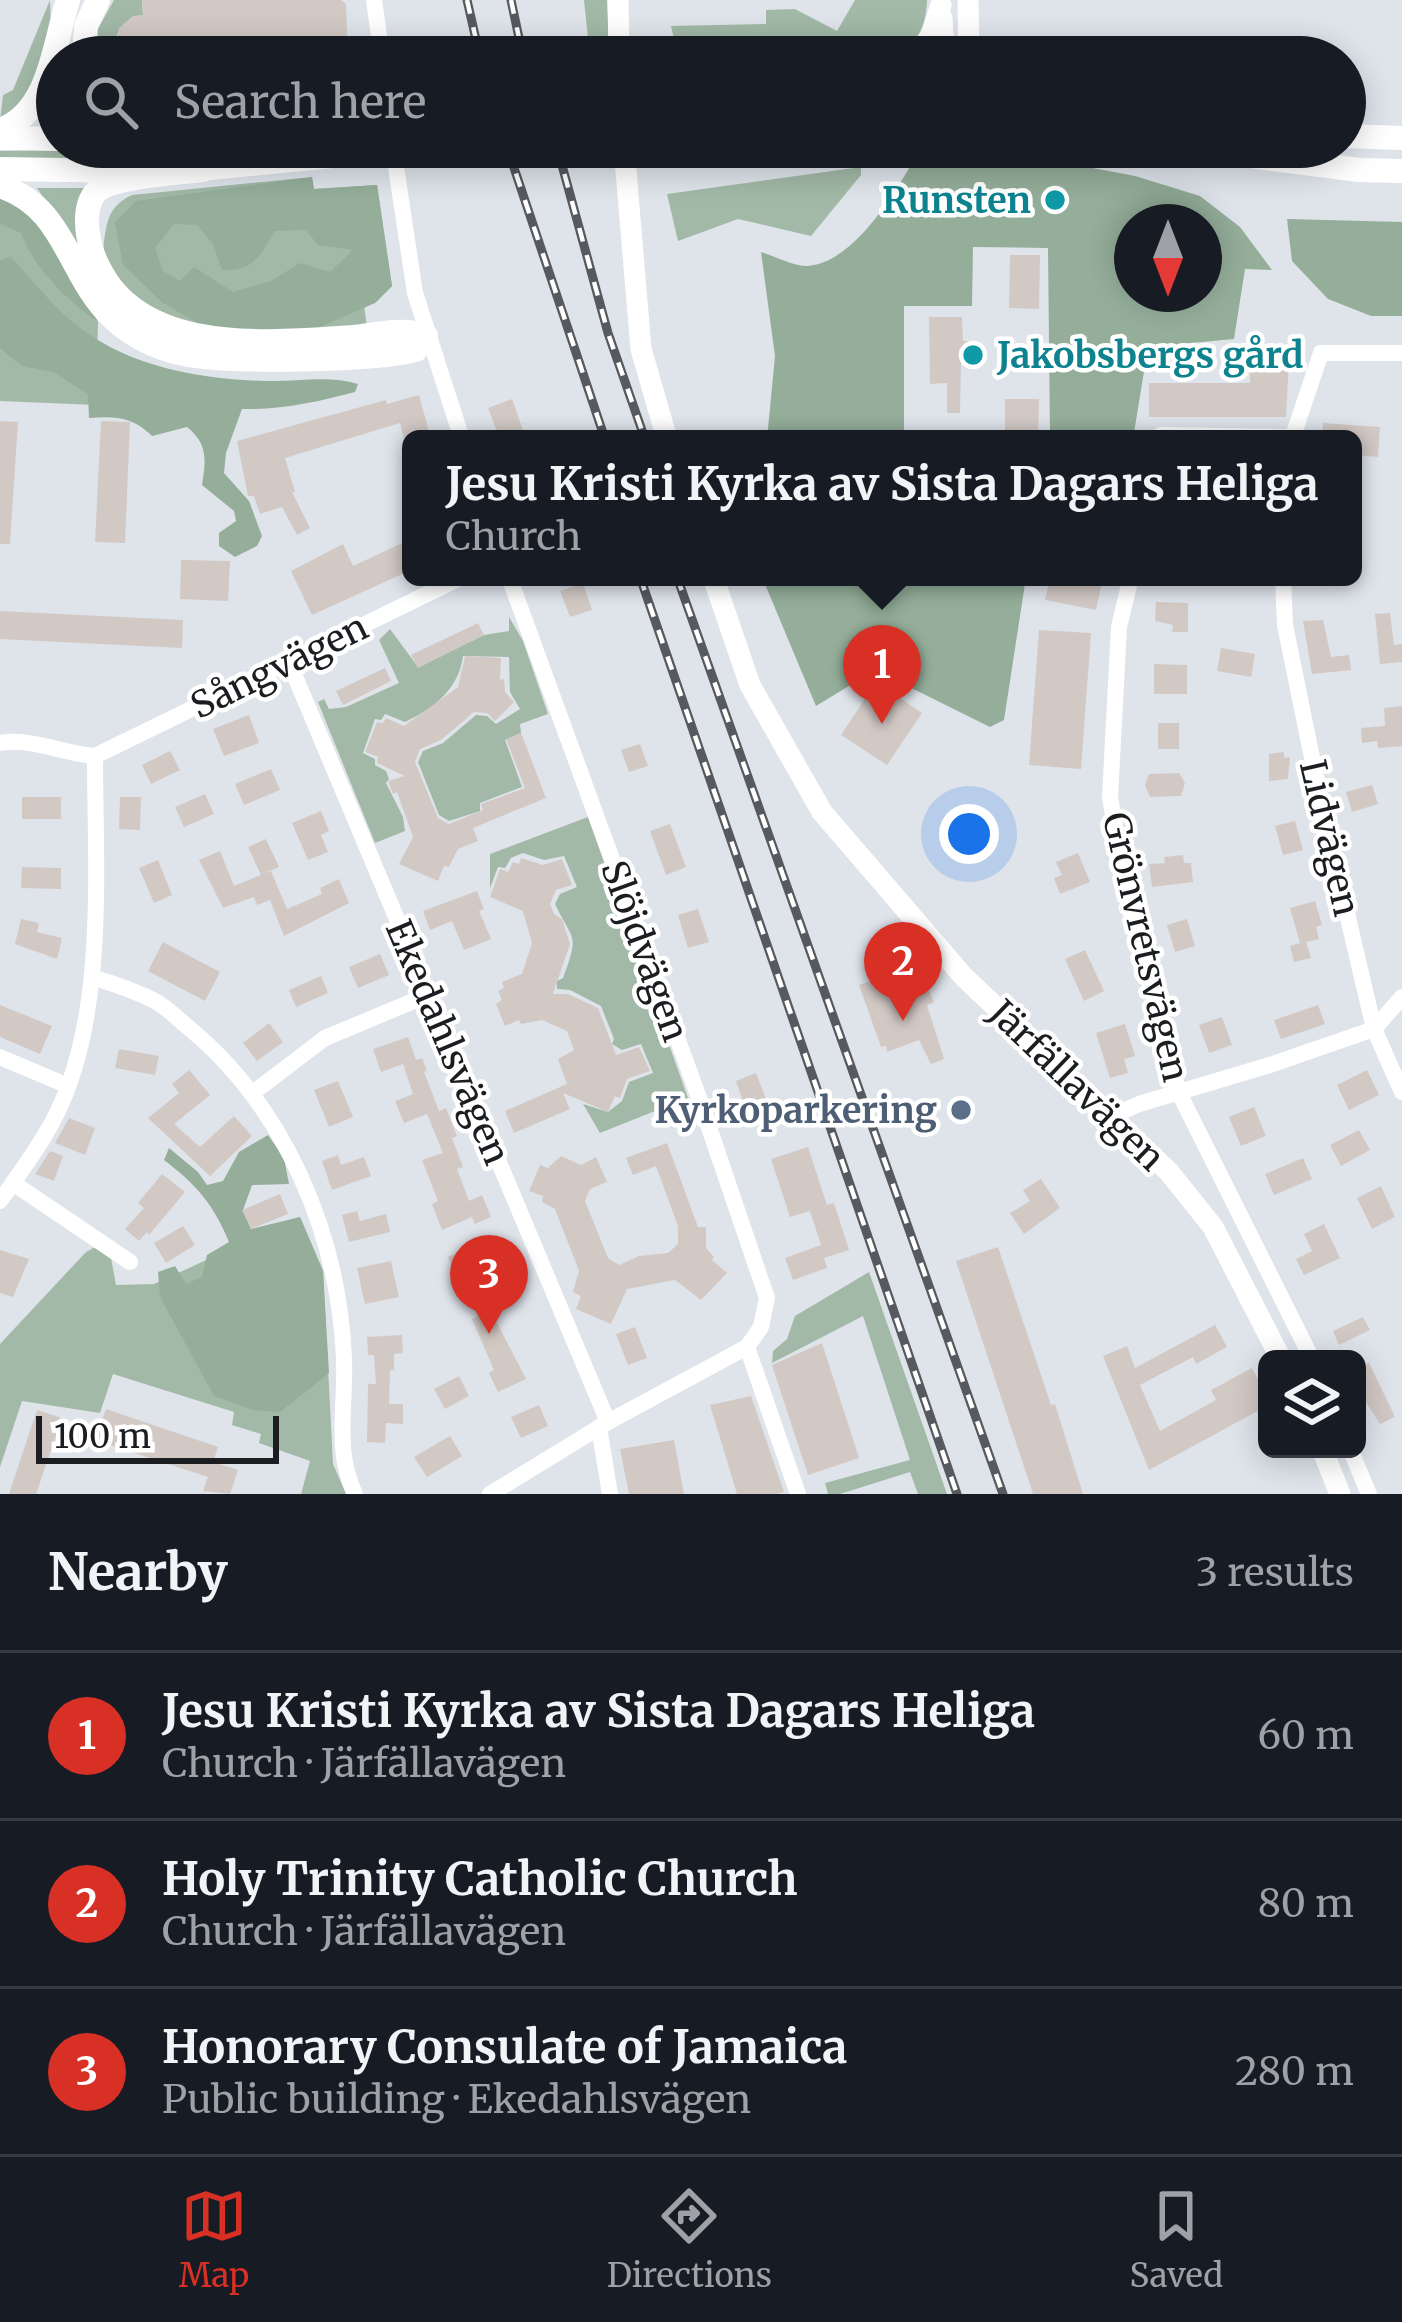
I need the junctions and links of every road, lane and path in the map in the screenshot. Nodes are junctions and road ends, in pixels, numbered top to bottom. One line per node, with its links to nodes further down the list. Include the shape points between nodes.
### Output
1 (68, 0): 7 (main road)
2 (98, 0): 8 (main road)
3 (374, 0): 9 (street)
4 (618, 0): 10 (street)
5 (968, 0): 13 (street)
6 (940, 2): 11 (street); 12 (street)
7 (56, 36)
8 (86, 36)
9 (379, 36)
10 (619, 36)
11 (931, 36)
12 (942, 36)
13 (971, 36)
14 (36, 98): 15 (main road)
15 (0, 134): 16 (main road)
16 (36, 137)
17 (1366, 137): 18 (main road)
18 (1402, 138)
19 (224, 168): 24 (main road)
20 (396, 168): 27 (street)
21 (626, 168): 30 (street, via 641,349)
22 (1343, 168): 25 (main road)
23 (0, 170): 24 (main road)
24 (203, 170): 27 (main road, via 112,183 88,203 94,259 135,311 163,328 210,337)
25 (1402, 171)
26 (0, 186): 27 (main road, via 50,217 106,312 165,349 216,358 404,353)
27 (425, 335): 29 (street)
28 (1402, 352): 31 (street, via 1321,352)
29 (459, 430)
30 (664, 430)
31 (1295, 430)
32 (444, 586): 37 (street, Sångvägen)
33 (512, 586): 53 (street, Slöjdvägen, via 767,1298)
34 (716, 586): 49 (street, Järfällavägen, via 750,685 822,812 962,976)
35 (1129, 586): 46 (street, Grönvretsvägen, via 1119,627 1110,797 1127,898)
36 (1283, 586): 43 (street, Lidvägen)
37 (289, 662): 39 (street, Sångvägen); 41 (street, Ekedahlsvägen)
38 (0, 743): 39 (street)
39 (95, 756): 40 (street)
40 (93, 977): 45 (street); 47 (street, via 156,1000)
41 (428, 994): 47 (street, via 326,1038); 56 (street, Ekedahlsvägen)
42 (1402, 997): 43 (street)
43 (1374, 1029): 46 (street); 48 (street, Lidvägen)
44 (0, 1058): 45 (street)
45 (66, 1085): 50 (street)
46 (1178, 1091): 49 (street); 55 (street, Grönvretsvägen)
47 (254, 1092): 59 (street, via 319,1221 336,1288 342,1456)
48 (1402, 1092)
49 (1110, 1117): 54 (street, Järfällavägen, via 1213,1227)
50 (13, 1183): 51 (street); 52 (street)
51 (0, 1201)
52 (130, 1262)
53 (747, 1348): 56 (street); 62 (street)
54 (1276, 1350)
55 (1308, 1350)
56 (603, 1425): 60 (street); 61 (street, Ekedahlsvägen)
57 (1326, 1458): 63 (street)
58 (1354, 1458): 64 (street)
59 (355, 1494)
60 (490, 1494)
61 (610, 1494)
62 (798, 1494)
63 (1340, 1494)
64 (1369, 1494)

